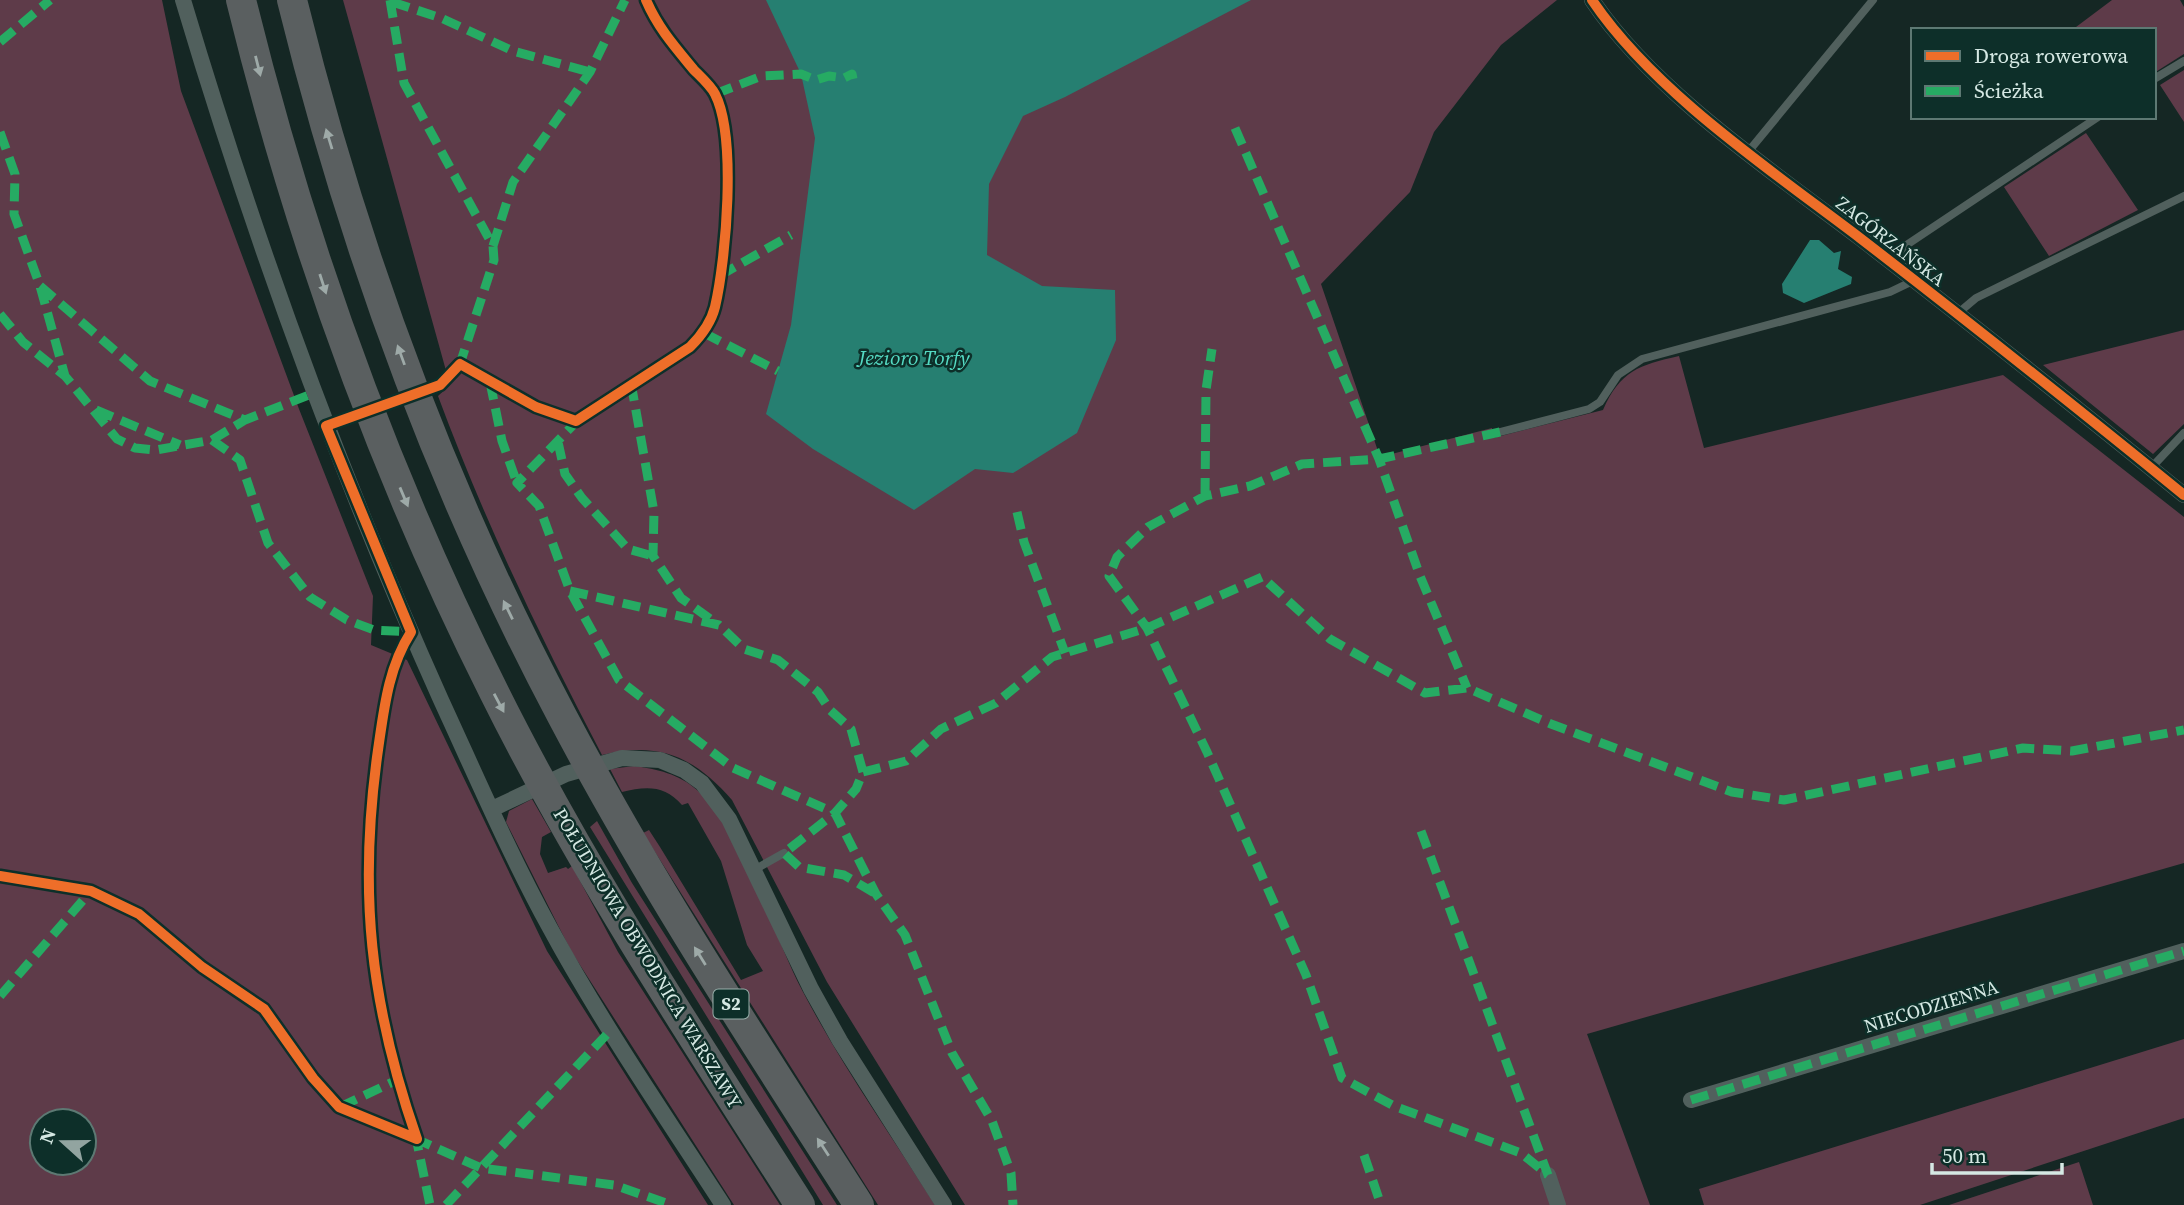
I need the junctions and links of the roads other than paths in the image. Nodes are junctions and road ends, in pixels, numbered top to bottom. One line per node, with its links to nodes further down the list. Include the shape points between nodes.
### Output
1 (183, 0): 15 (street)
2 (242, 0): 27 (highway, POŁUDNIOWA OBWODNICA WARSZAWY / S2, one-way to 27, via 284,162 363,397 457,617 564,824 661,988)
3 (292, 0): 28 (highway, S2, one-way to 3, via 607,801 495,583 418,401 354,222)
4 (1592, 0): 9 (street, ZAGÓRZAŃSKA, via 1614,33)
5 (1872, 0): 9 (lane)
6 (2184, 61): 7 (lane)
7 (2156, 78)
8 (2095, 119): 11 (lane, via 1905,246)
9 (1748, 152): 11 (street, ZAGÓRZAŃSKA)
10 (2184, 196): 13 (lane, via 1976,298)
11 (1894, 264): 12 (street, ZAGÓRZAŃSKA)
12 (1915, 281): 13 (street, ZAGÓRZAŃSKA); 16 (lane, via 1891,292 1642,359 1618,375 1589,410)
13 (1957, 314): 18 (street, ZAGÓRZAŃSKA)
14 (460, 364): 15 (lane, via 440,385)
15 (326, 426): 20 (street, via 411,632)
16 (1500, 432)
17 (2184, 433): 18 (lane)
18 (2151, 468): 19 (street, ZAGÓRZAŃSKA)
19 (2184, 495)
20 (492, 808): 22 (street, via 593,764 634,758 660,760 684,770 711,791); 26 (street, via 571,966)
21 (784, 853): 22 (lane)
22 (754, 870): 29 (street, via 822,1010)
23 (2184, 951): 24 (street, NIECODZIENNA)
24 (1690, 1100)
25 (1548, 1175): 30 (street)
26 (723, 1205)
27 (800, 1205)
28 (859, 1205)
29 (944, 1205)
30 (1558, 1205)

